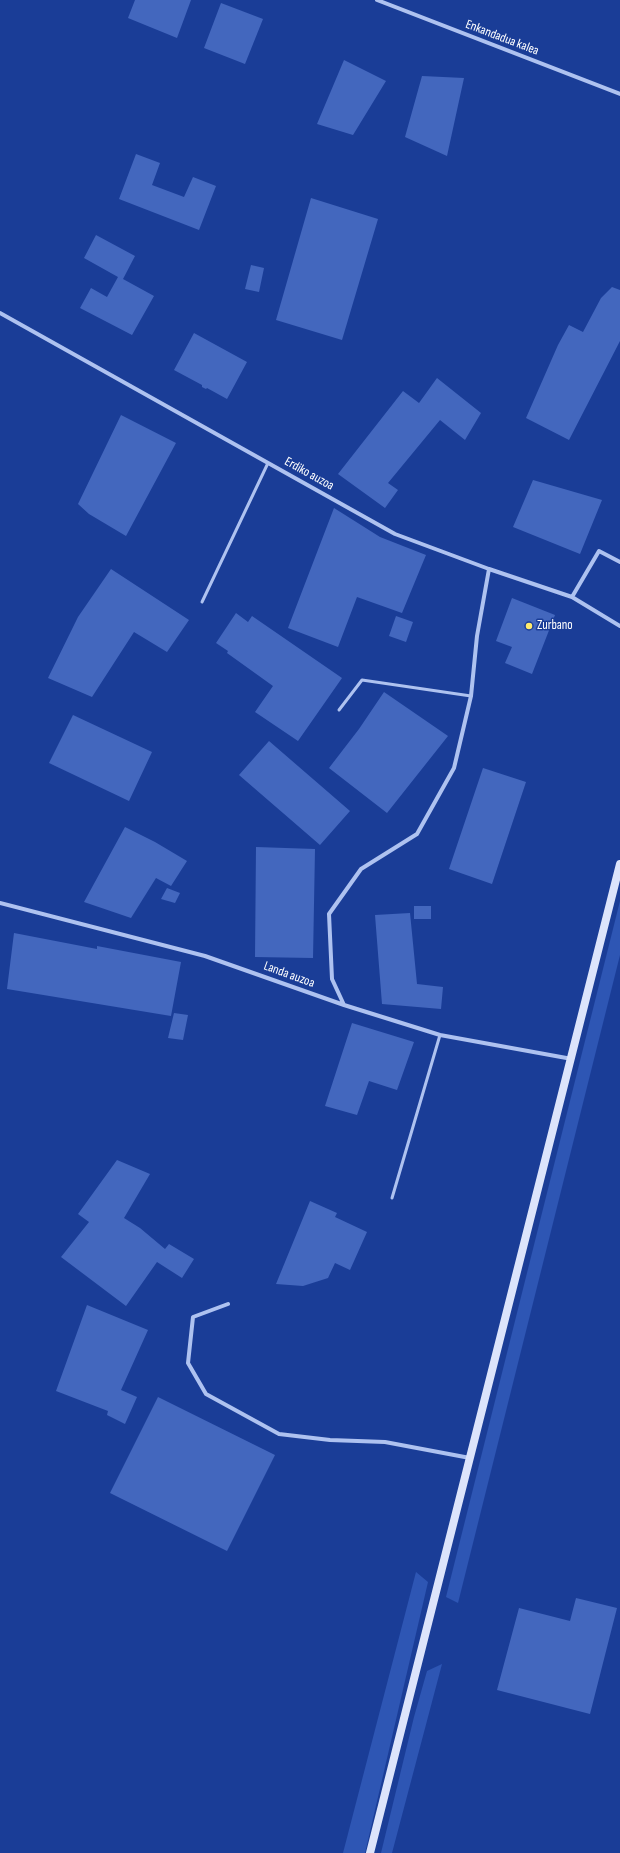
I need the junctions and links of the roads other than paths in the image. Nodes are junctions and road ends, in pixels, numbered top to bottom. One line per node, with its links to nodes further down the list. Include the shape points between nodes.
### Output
1 (377, 0): 2 (street, Enkandadua kalea)
2 (620, 94)
3 (0, 314): 4 (street, Erdiko auzoa)
4 (268, 463): 6 (street, Erdiko auzoa, via 395,534); 8 (lane)
5 (620, 562): 7 (street, via 600,551)
6 (489, 569): 7 (street, Erdiko auzoa); 10 (street, via 477,636)
7 (572, 597): 9 (street, Erdiko auzoa)
8 (202, 602)
9 (620, 626)
10 (471, 696): 11 (lane, via 362,680); 14 (street, via 454,768 417,834 361,869 329,914 332,979)
11 (339, 710)
12 (620, 864): 16 (street)
13 (0, 903): 14 (street, Landa auzoa, via 206,956)
14 (344, 1005): 15 (street, Landa auzoa)
15 (440, 1035): 16 (street, Landa auzoa); 17 (lane)
16 (572, 1059): 19 (street)
17 (392, 1198)
18 (228, 1304): 19 (street, via 193,1317 188,1363 206,1394 279,1434 330,1440 385,1442)
19 (470, 1458): 20 (street)
20 (370, 1853)

